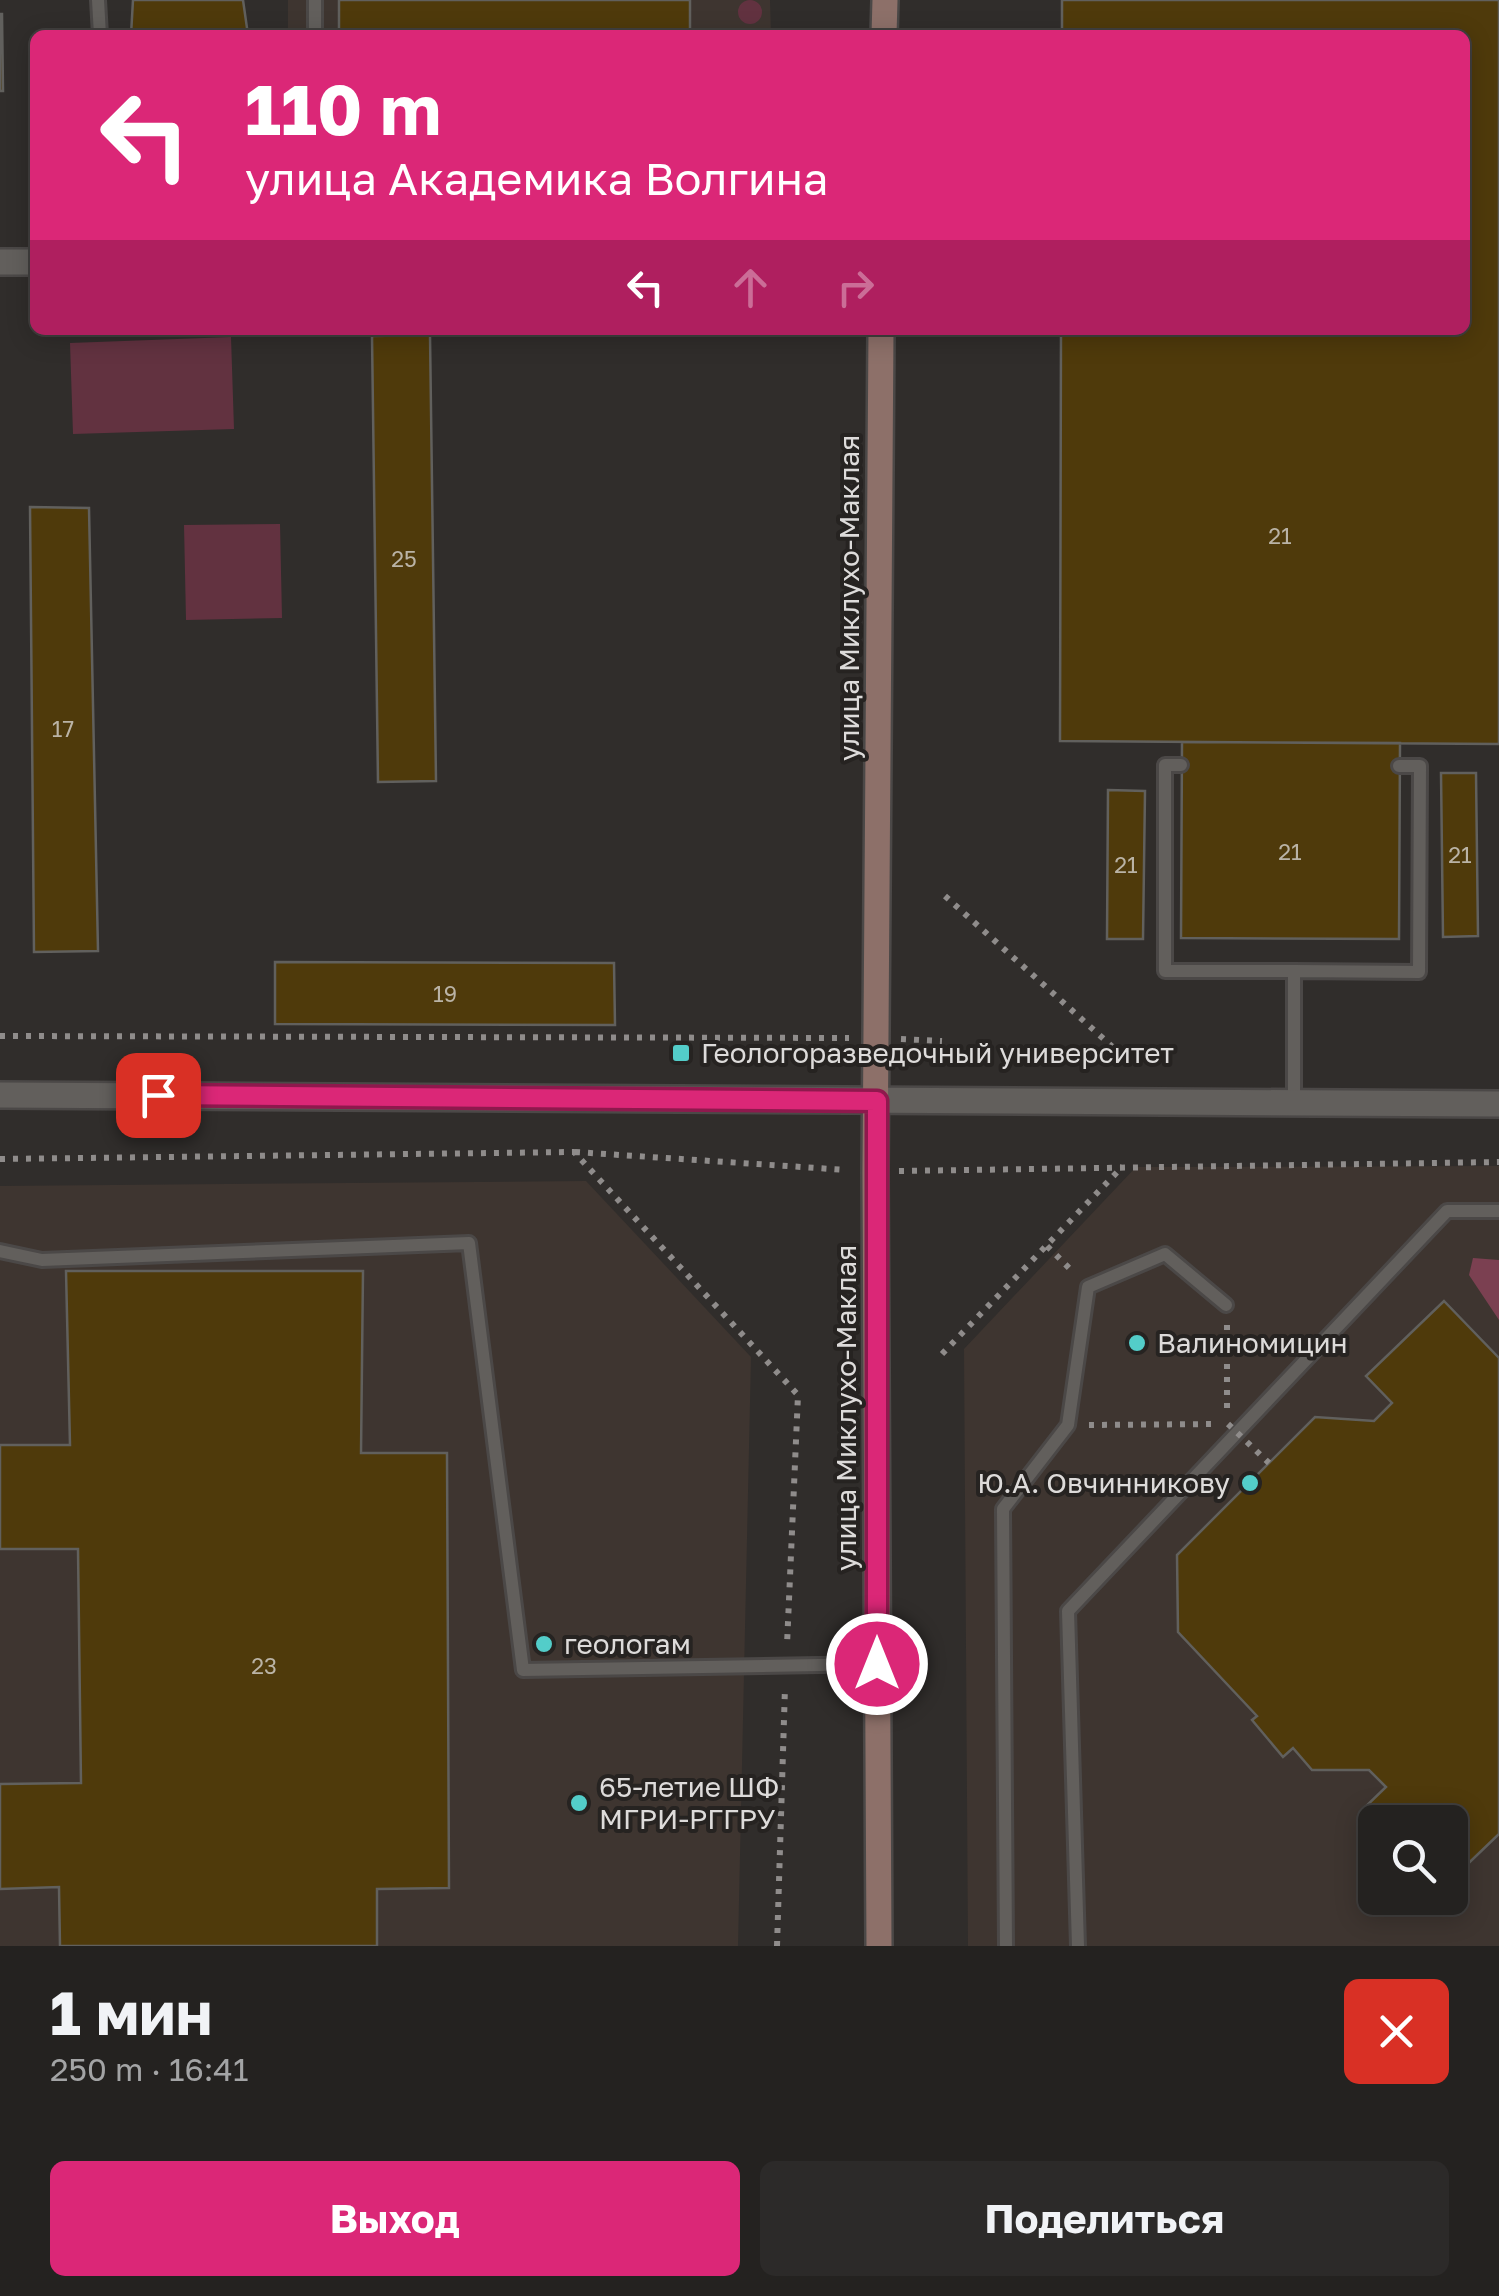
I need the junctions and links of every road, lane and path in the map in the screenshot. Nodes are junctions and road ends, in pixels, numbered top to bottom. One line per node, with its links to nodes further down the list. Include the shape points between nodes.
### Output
1 (98, 0): 4 (lane)
2 (315, 0): 5 (lane)
3 (884, 0): 6 (main road)
4 (100, 30)
5 (315, 30)
6 (884, 30)
7 (0, 262): 8 (street)
8 (30, 262)
9 (881, 335): 18 (main road, улица Миклухо-Маклая)
10 (1182, 765): 13 (lane, via 1165,765 1165,971)
11 (1400, 766): 13 (lane, via 1420,766 1419,972)
12 (944, 896): 16 (path)
13 (1294, 971): 19 (lane)
14 (0, 1036): 15 (path)
15 (793, 1036)
16 (1126, 1058)
17 (0, 1095): 18 (street)
18 (877, 1101): 19 (street); 25 (main road, улица Миклухо-Маклая)
19 (1294, 1104): 20 (street)
20 (1499, 1104)
21 (574, 1152): 22 (path); 25 (path, via 790,1162); 35 (path, via 798,1395)
22 (0, 1158)
23 (1499, 1162): 24 (path)
24 (1124, 1165): 25 (path); 27 (path)
25 (875, 1173): 36 (main road, улица Миклухо-Маклая)
26 (1499, 1211): 40 (lane, via 1447,1211 1068,1612)
27 (1046, 1246): 29 (path); 31 (path)
28 (0, 1251): 35 (lane, via 42,1260 469,1243 523,1670)
29 (1088, 1287): 30 (lane, via 1165,1254); 39 (lane, via 1068,1425 1003,1509)
30 (1226, 1305): 32 (path)
31 (942, 1354)
32 (1228, 1424): 33 (path); 34 (path, bridge)
33 (1113, 1425)
34 (1268, 1463)
35 (786, 1664): 36 (lane); 37 (path)
36 (877, 1664): 38 (main road, улица Миклухо-Маклая)
37 (777, 1946)
38 (879, 1946)
39 (1006, 1946)
40 (1078, 1946)

